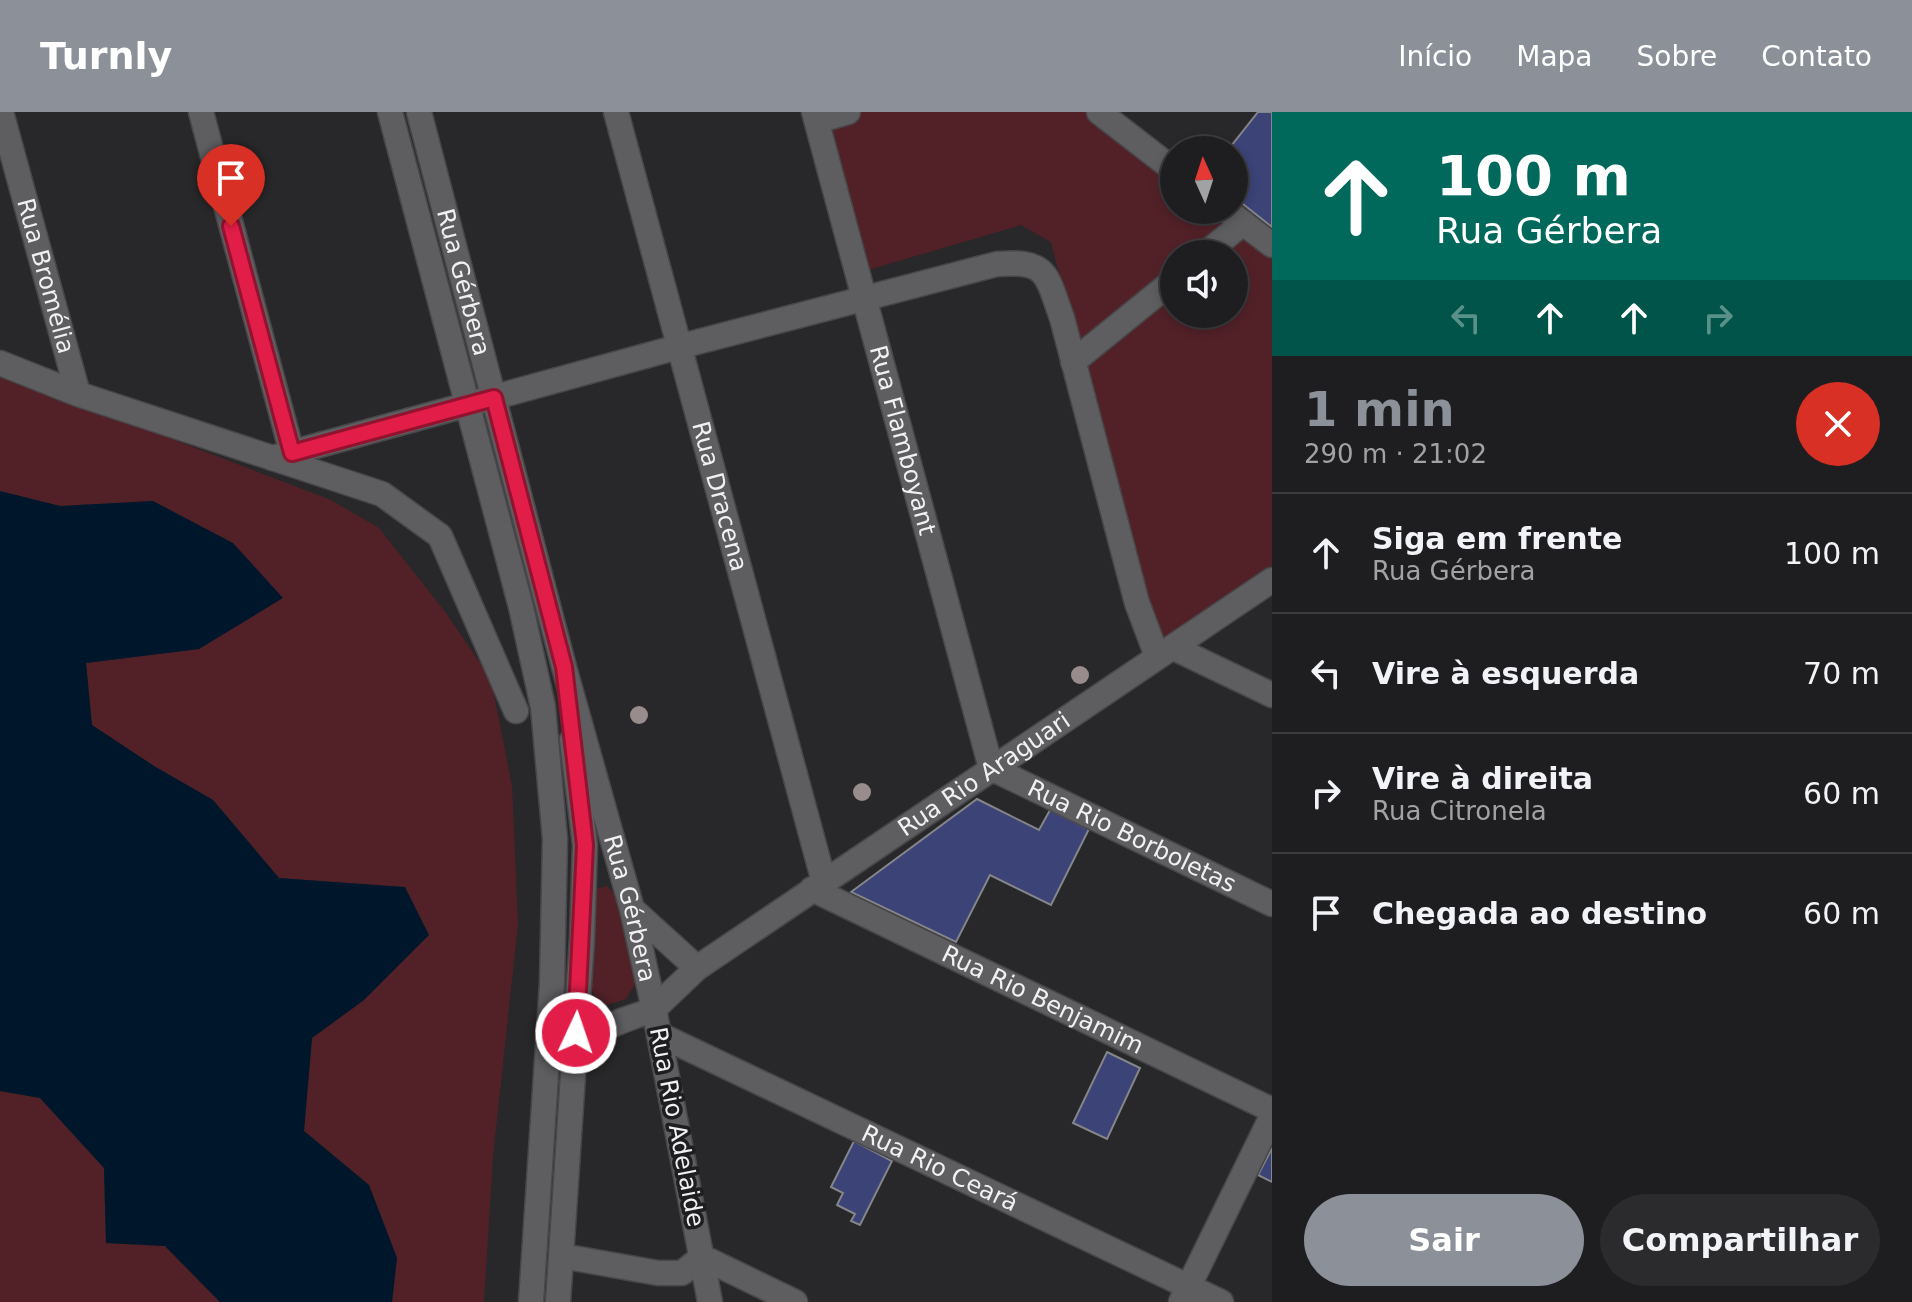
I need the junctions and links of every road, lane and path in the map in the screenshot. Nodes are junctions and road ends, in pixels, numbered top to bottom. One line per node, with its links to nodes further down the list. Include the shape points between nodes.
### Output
1 (1, 112): 19 (street, Rua Bromélia)
2 (201, 112): 22 (street)
3 (390, 112): 21 (street, Rua Gérbera)
4 (419, 112): 20 (street, Rua Gérbera)
5 (616, 112): 16 (street, Rua Dracena)
6 (848, 112): 8 (street)
7 (1099, 112): 9 (street)
8 (815, 117): 15 (street, Rua Flamboyant)
9 (1160, 159)
10 (1229, 224): 12 (street)
11 (1244, 224): 13 (street)
12 (1216, 240)
13 (1272, 245)
14 (1160, 291): 17 (street)
15 (864, 298): 16 (street); 17 (street, via 1023,262 1047,278); 28 (street, Rua Flamboyant)
16 (678, 347): 20 (street); 29 (street, Rua Dracena)
17 (1073, 362): 24 (street, via 1137,603)
18 (0, 363): 19 (street)
19 (78, 394): 22 (street)
20 (494, 398): 21 (street); 25 (street, Rua Gérbera)
21 (468, 406): 22 (street); 40 (street, Rua Gérbera, via 543,707 555,839 552,984)
22 (282, 455): 27 (street, via 382,494 440,536)
23 (1272, 580): 24 (street, Rua Rio Araguari)
24 (1165, 652): 26 (street); 28 (street, Rua Rio Araguari)
25 (564, 667): 31 (street, Rua Gérbera); 35 (street, via 585,845)
26 (1272, 695)
27 (516, 711)
28 (991, 768): 29 (street, Rua Rio Araguari); 30 (street, Rua Rio Borboletas)
29 (818, 886): 32 (street, Rua Rio Araguari); 36 (street, Rua Rio Benjamim)
30 (1272, 904)
31 (632, 909): 32 (street); 33 (street, Rua Gérbera)
32 (697, 968): 33 (street, Rua Rio Adelaide)
33 (654, 1009): 34 (street, Rua Rio Adelaide); 35 (street, via 601,1030 589,1039)
34 (660, 1035): 38 (street, Rua Rio Adelaide); 39 (street, Rua Rio Ceará)
35 (575, 1064): 37 (street)
36 (1272, 1113): 39 (street)
37 (562, 1256): 38 (street, via 658,1273 682,1273); 41 (street)
38 (702, 1257): 42 (street, Rua Rio Adelaide); 43 (street)
39 (1184, 1294): 44 (street, Rua Rio Ceará)
40 (531, 1302)
41 (558, 1302)
42 (710, 1302)
43 (795, 1302)
44 (1221, 1302)

